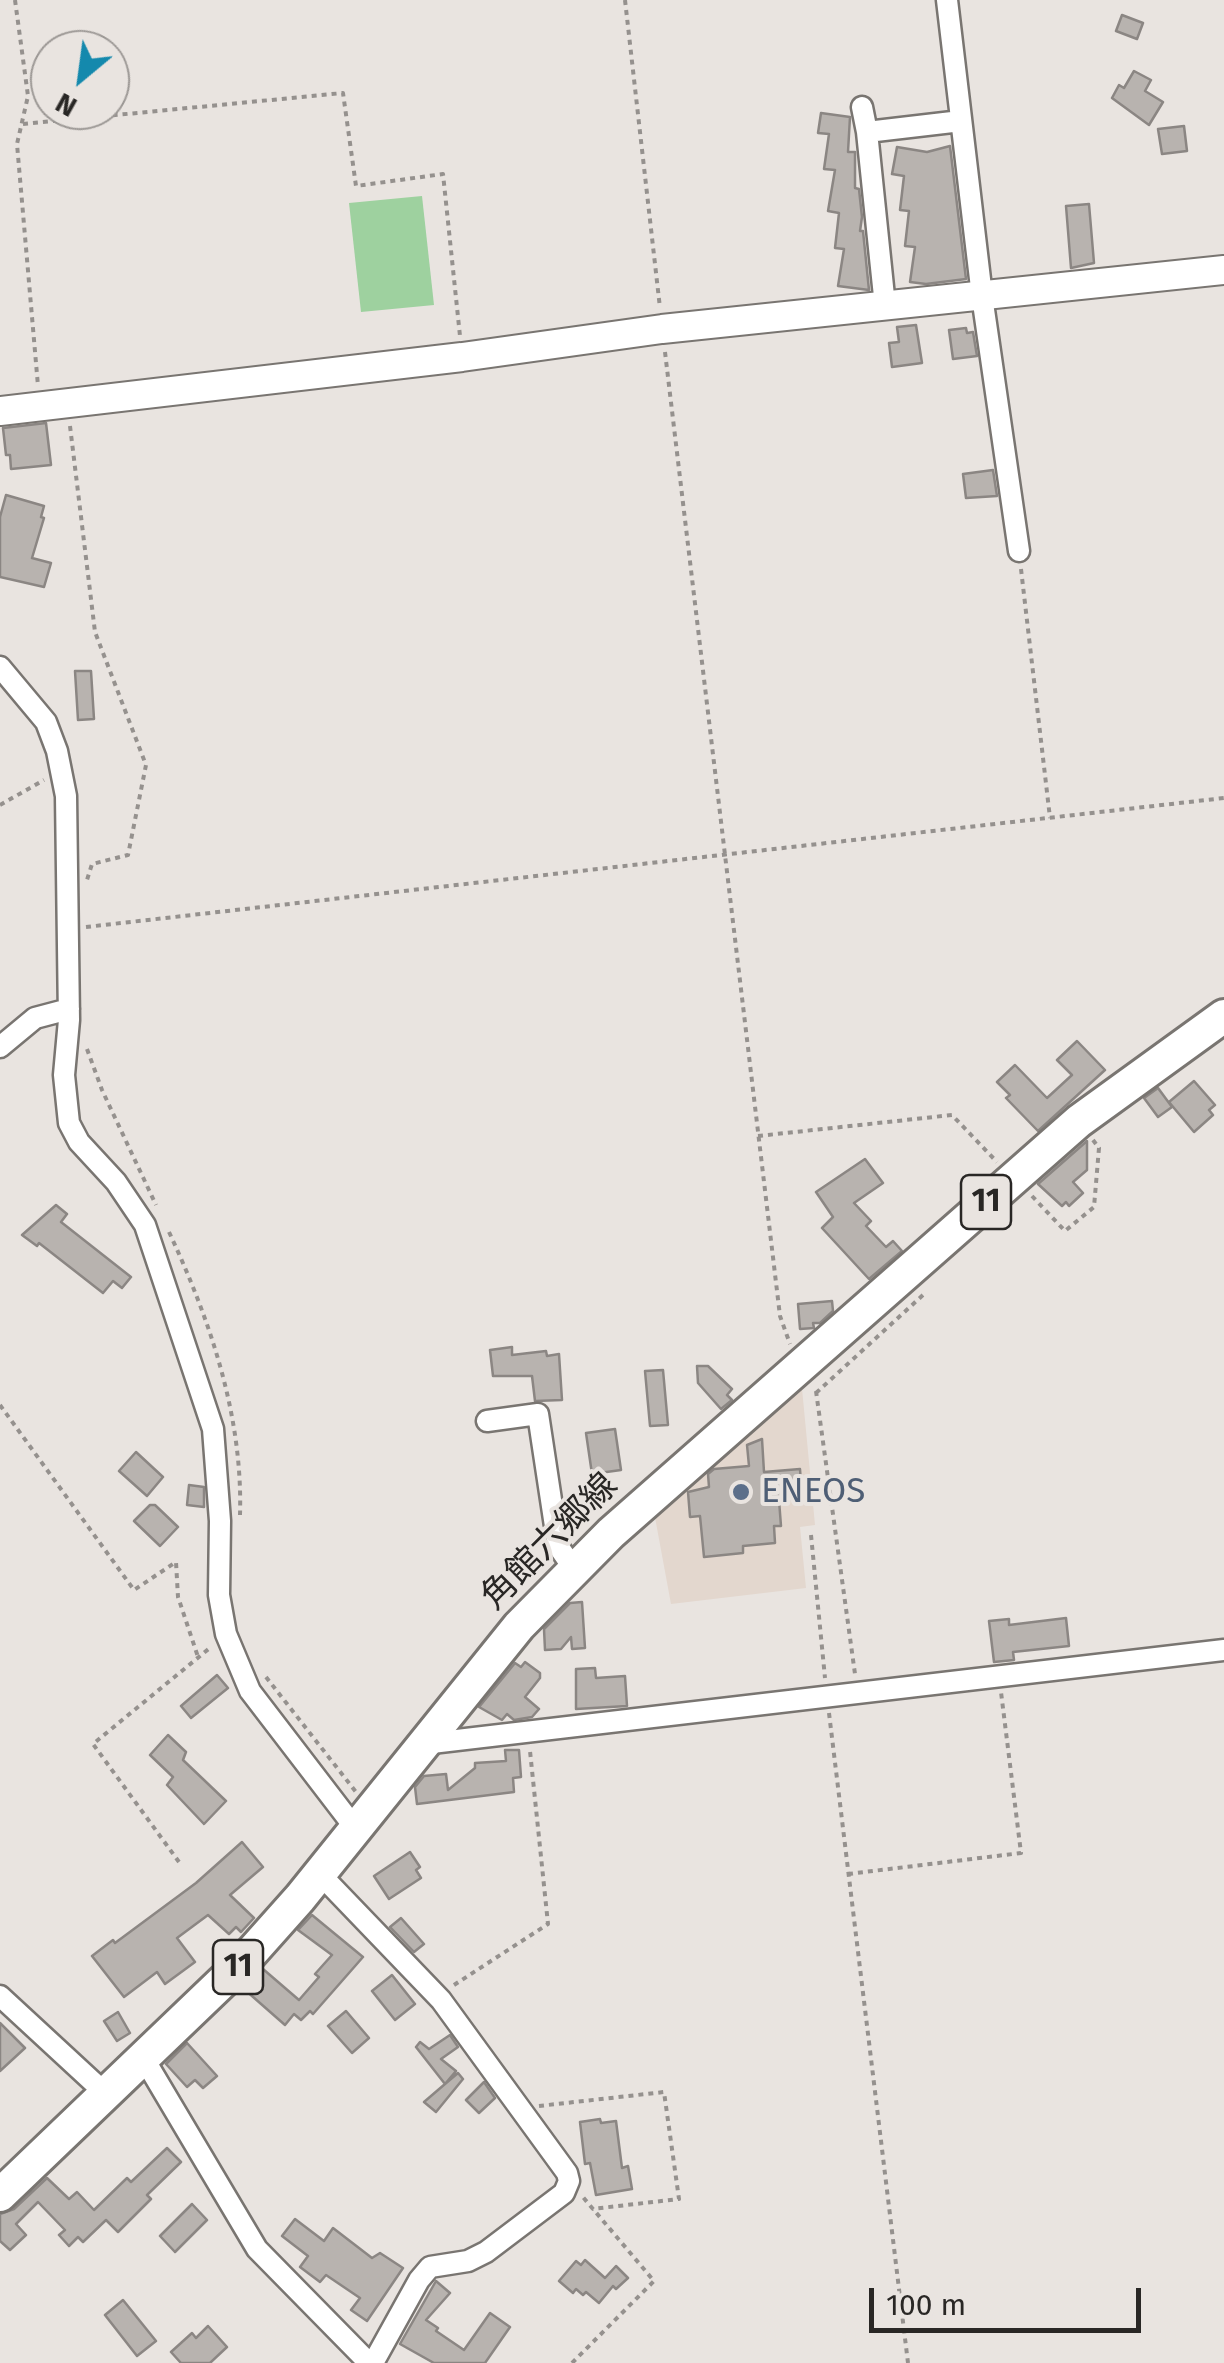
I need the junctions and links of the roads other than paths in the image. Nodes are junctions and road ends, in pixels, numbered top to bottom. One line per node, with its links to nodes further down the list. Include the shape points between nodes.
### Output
1 (947, 0): 3 (street)
2 (862, 107): 4 (street)
3 (961, 121): 4 (street); 6 (street)
4 (867, 132): 7 (street)
5 (1224, 270): 6 (street)
6 (982, 296): 7 (street); 9 (street)
7 (885, 306): 8 (street)
8 (0, 411)
9 (1019, 551)
10 (0, 667): 11 (street, via 46,722 62,774)
11 (69, 1009): 13 (street, via 34,1018); 18 (street, via 69,1123 145,1225 213,1429 226,1634 250,1690)
12 (1224, 1016): 15 (main road, 角館六郷線 / 11, via 1079,1121 1022,1186)
13 (0, 1047)
14 (487, 1420): 15 (street, via 538,1414 558,1546)
15 (574, 1570): 17 (main road, 角館六郷線 / 11)
16 (1224, 1650): 17 (street)
17 (423, 1744): 18 (main road, 角館六郷線 / 11)
18 (363, 1819): 19 (main road, 角館六郷線 / 11)
19 (319, 1873): 21 (main road, 角館六郷線 / 11, via 244,1962); 24 (street, via 437,1996 569,2181 564,2192 486,2252 430,2267)
20 (0, 1996): 22 (street)
21 (143, 2057): 22 (main road, 角館六郷線 / 11); 24 (street, via 256,2249)
22 (105, 2092): 23 (main road, 角館六郷線 / 11)
23 (0, 2194)
24 (371, 2363)

